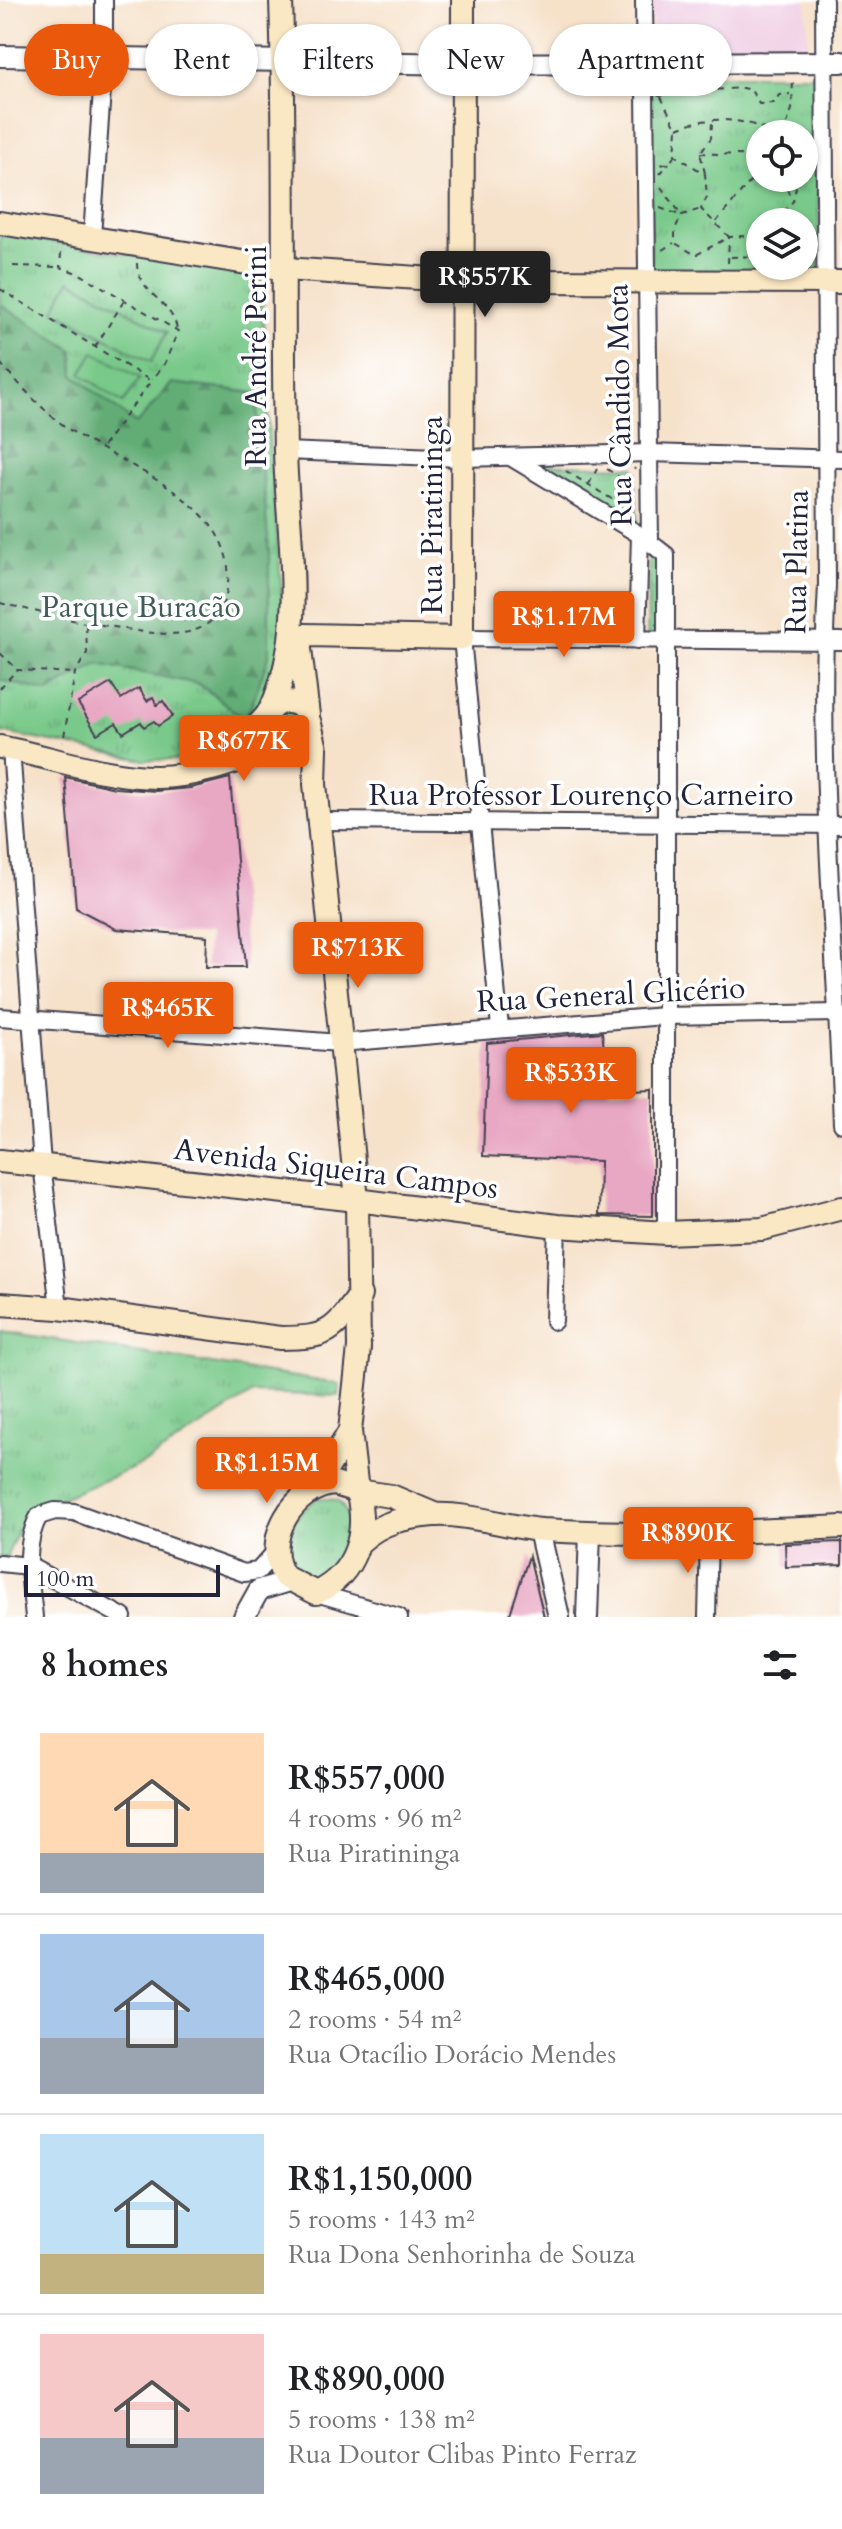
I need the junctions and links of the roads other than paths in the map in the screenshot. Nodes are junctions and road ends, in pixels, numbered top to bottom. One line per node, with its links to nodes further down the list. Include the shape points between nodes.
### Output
1 (104, 0): 6 (street)
2 (281, 0): 7 (main road, Rua André Perini)
3 (463, 0): 8 (main road, Rua Piratininga)
4 (644, 0): 9 (street, Rua Cândido Mota)
5 (824, 0): 14 (street, Rua Platina)
6 (104, 24)
7 (282, 24)
8 (463, 24)
9 (644, 24)
10 (0, 56): 11 (street)
11 (24, 57)
12 (129, 60): 13 (street)
13 (274, 62)
14 (833, 62): 15 (street); 24 (street, Rua Platina)
15 (732, 63)
16 (102, 96): 21 (street)
17 (283, 96): 22 (main road, Rua André Perini)
18 (463, 96): 23 (main road, Rua Piratininga)
19 (653, 96): 25 (street, Rua Cândido Mota)
20 (0, 223): 21 (main road)
21 (92, 237): 22 (main road)
22 (285, 269): 23 (main road); 26 (main road, Rua André Perini)
23 (463, 281): 25 (main road); 28 (main road, Rua Piratininga)
24 (834, 282): 25 (main road); 30 (street, Rua Platina)
25 (645, 283): 27 (street, Rua Cândido Mota)
26 (285, 451): 28 (street); 37 (main road, Rua André Perini, via 293,615 284,674)
27 (646, 453): 29 (street); 30 (street); 31 (street, Rua Cândido Mota)
28 (462, 458): 29 (street); 32 (main road, Rua Piratininga)
29 (512, 458): 31 (street, via 584,492)
30 (834, 459): 35 (street, Rua Platina)
31 (647, 533): 33 (street, Rua Cândido Mota); 34 (street, Rua Cândido Mota, via 666,555)
32 (462, 638): 33 (street); 38 (main road, via 305,635 300,649); 44 (street, Rua Piratininga)
33 (637, 640): 34 (street)
34 (666, 640): 35 (street); 45 (street, Rua Cândido Mota)
35 (824, 641): 36 (street); 46 (street, Rua Platina)
36 (842, 641)
37 (268, 712): 38 (main road, via 287,701 296,703); 39 (main road, via 267,733); 41 (main road, via 248,736)
38 (309, 719): 39 (main road, via 304,740); 42 (main road, via 316,749)
39 (285, 746): 41 (main road); 42 (main road, via 303,760)
40 (5, 748): 41 (main road, via 145,776); 50 (street)
41 (192, 773)
42 (315, 784): 43 (main road)
43 (319, 821): 44 (street, Rua Professor Lourenço Carneiro); 52 (main road)
44 (479, 823): 45 (street, Rua Professor Lourenço Carneiro); 51 (street, Rua Piratininga)
45 (667, 824): 46 (street, Rua Professor Lourenço Carneiro); 48 (street, Rua Cândido Mota)
46 (835, 825): 47 (street, Rua Platina)
47 (838, 1013): 48 (street, Rua General Glicério); 53 (street, Rua Platina)
48 (664, 1016): 51 (street, Rua General Glicério); 59 (street, Rua Cândido Mota)
49 (0, 1017): 50 (street, Rua General Glicério)
50 (32, 1020): 52 (street, Rua General Glicério); 55 (street)
51 (500, 1028): 52 (street, Rua General Glicério)
52 (340, 1043): 56 (main road)
53 (842, 1124)
54 (0, 1161): 55 (main road, Avenida Siqueira Campos)
55 (42, 1164): 56 (main road, Avenida Siqueira Campos); 62 (street)
56 (357, 1200): 58 (main road, Avenida Siqueira Campos); 60 (main road)
57 (842, 1208): 59 (main road, Avenida Siqueira Campos, via 762,1229)
58 (557, 1226): 59 (main road, Avenida Siqueira Campos); 63 (street)
59 (666, 1233)
60 (360, 1295): 62 (main road, via 336,1328 308,1338); 64 (main road)
61 (0, 1304): 62 (main road)
62 (59, 1308)
63 (554, 1321)
64 (350, 1431): 65 (main road); 66 (main road)
65 (316, 1487): 66 (main road, via 335,1484); 73 (main road, via 291,1509)
66 (357, 1491): 67 (main road, via 391,1496); 72 (main road)
67 (436, 1515): 69 (main road); 72 (main road, via 390,1521)
68 (842, 1527): 71 (main road)
69 (539, 1530): 70 (main road); 82 (street)
70 (590, 1532): 71 (main road); 83 (street)
71 (709, 1534): 84 (street)
72 (361, 1541): 77 (main road, via 338,1578)
73 (276, 1551): 75 (street, via 258,1571 244,1573 74,1512 55,1511 39,1516 31,1530); 76 (main road)
74 (0, 1563): 75 (street)
75 (29, 1566): 78 (street); 79 (street)
76 (289, 1581): 77 (main road); 80 (street, via 259,1590)
77 (316, 1593): 81 (street)
78 (34, 1617)
79 (123, 1617)
80 (244, 1617)
81 (399, 1617)
82 (559, 1617)
83 (587, 1617)
84 (707, 1617)

